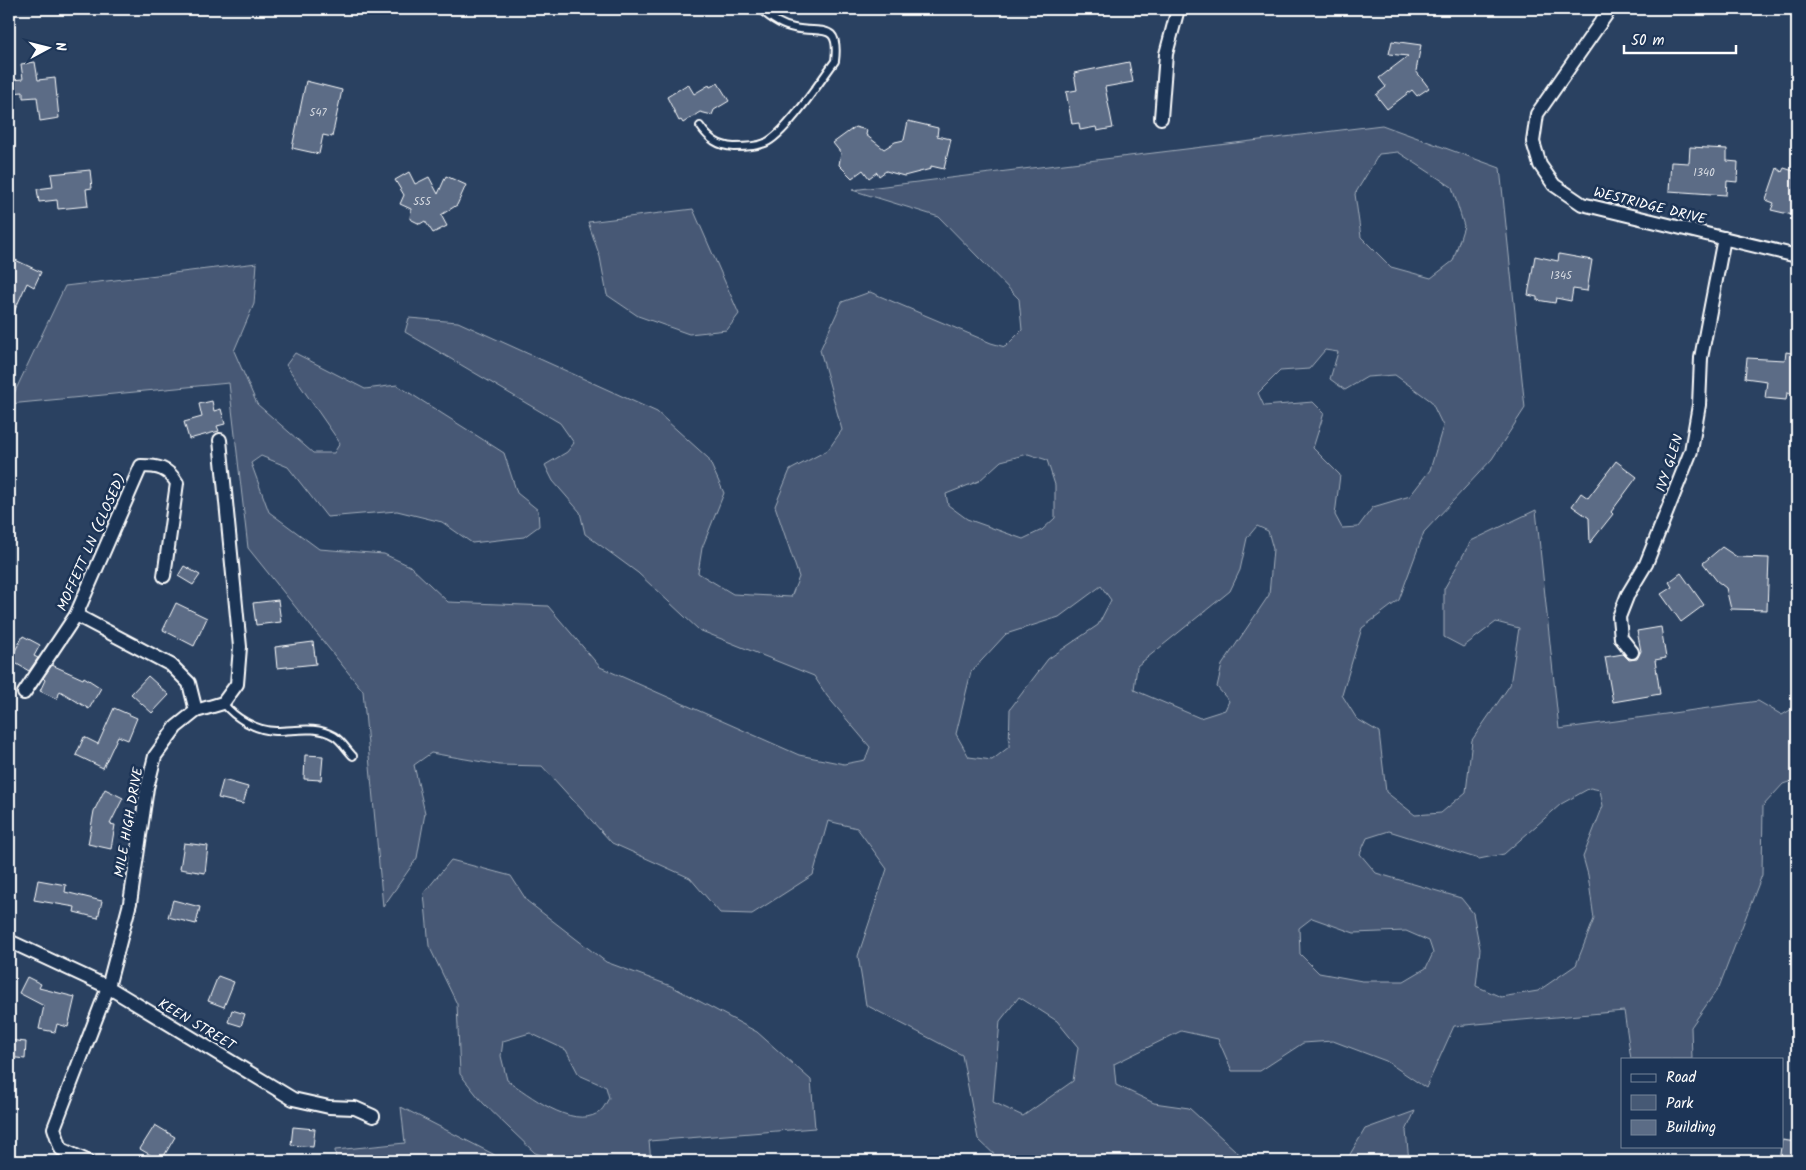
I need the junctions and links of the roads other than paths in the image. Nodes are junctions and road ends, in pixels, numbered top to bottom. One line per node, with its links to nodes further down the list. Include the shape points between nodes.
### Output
1 (760, 9): 5 (lane, via 779,23 794,28 826,30 834,36 836,61 784,128 765,143 741,147 720,145 707,137)
2 (1178, 9): 4 (street, via 1166,54)
3 (1610, 9): 6 (street, WESTRIDGE DRIVE, via 1537,114 1533,142 1540,165 1554,185 1582,204)
4 (1161, 118)
5 (700, 126)
6 (1724, 238): 7 (street, WESTRIDGE DRIVE); 11 (street, IVY GLEN, via 1701,358 1699,405 1691,451 1646,564 1628,594 1619,618 1621,638)
7 (1797, 256)
8 (220, 440): 13 (street, via 240,647 237,684)
9 (164, 576): 10 (street, MOFFETT LN (CLOSED), via 178,483 171,473 157,466 141,466)
10 (76, 615): 12 (street, MOFFETT LN (CLOSED)); 14 (street, via 170,665 189,683)
11 (1632, 652)
12 (24, 693)
13 (223, 702): 14 (street, MILE HIGH DRIVE); 15 (lane, via 233,716 254,726 275,731 305,728 334,736)
14 (196, 711): 17 (street, MILE HIGH DRIVE, via 176,727 155,756 147,788 130,903)
15 (353, 756)
16 (9, 940): 17 (street, KEEN STREET)
17 (108, 987): 18 (street, KEEN STREET, via 293,1099 329,1108 355,1108); 19 (street, MILE HIGH DRIVE, via 54,1128 61,1149)
18 (373, 1116)
19 (87, 1161)

